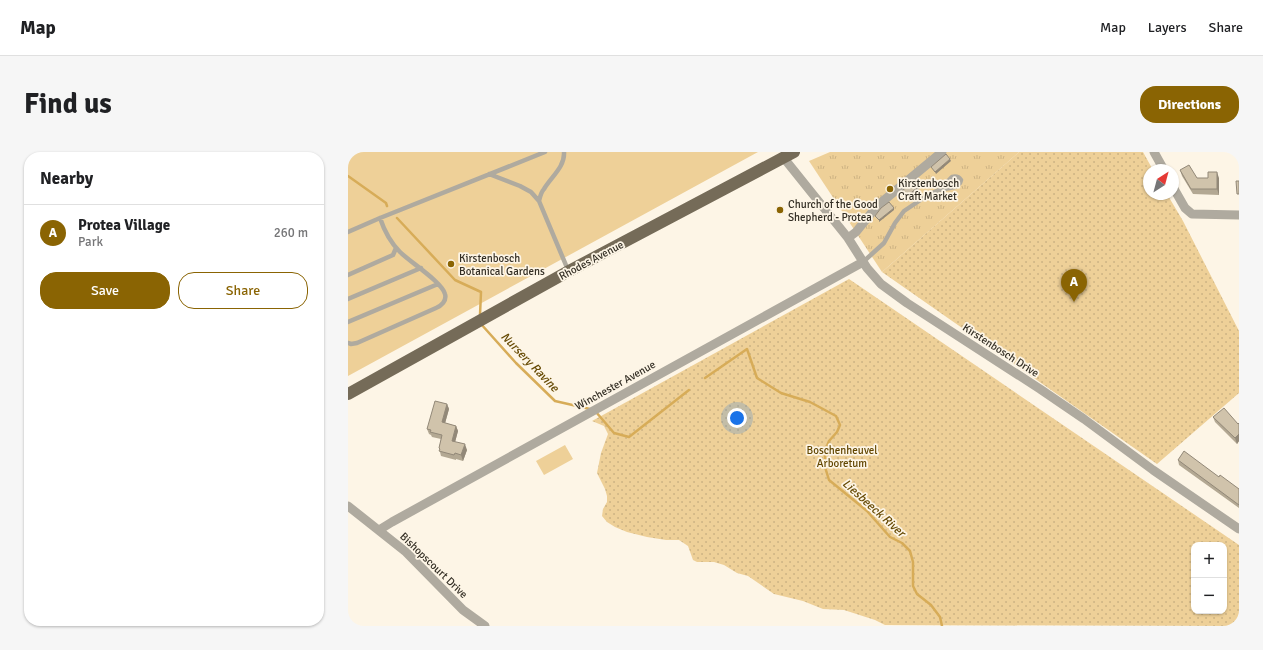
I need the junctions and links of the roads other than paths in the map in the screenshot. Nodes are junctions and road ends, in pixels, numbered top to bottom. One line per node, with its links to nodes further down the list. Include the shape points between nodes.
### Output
1 (545, 152): 7 (lane)
2 (564, 152): 10 (lane, via 558,172 542,190)
3 (942, 152): 14 (street, via 877,206)
4 (1154, 152): 6 (street)
5 (788, 155): 14 (street, Kirstenbosch Drive); 20 (main road, Rhodes Avenue)
6 (1161, 164)
7 (489, 174): 10 (lane, via 520,186 531,192); 12 (lane)
8 (939, 190): 18 (lane, via 904,211 884,243)
9 (1179, 198): 11 (street, via 1192,214)
10 (539, 201): 20 (lane)
11 (1239, 214)
12 (380, 218): 13 (lane); 15 (lane)
13 (348, 232)
14 (848, 238): 18 (street, Kirstenbosch Drive)
15 (396, 248): 16 (lane); 17 (lane)
16 (393, 255): 17 (lane, via 400,254); 21 (lane)
17 (406, 257): 19 (lane)
18 (863, 262): 28 (street, Kirstenbosch Drive, via 881,284 907,303 1040,389); 29 (street, Winchester Avenue)
19 (421, 268): 22 (lane); 23 (lane)
20 (569, 271): 26 (main road, Rhodes Avenue)
21 (348, 274)
22 (438, 284): 24 (lane); 25 (lane, via 446,296 440,306 357,343)
23 (348, 299)
24 (348, 322)
25 (349, 344)
26 (348, 394)
27 (348, 506): 29 (street, Bishopscourt Drive)
28 (1239, 529)
29 (379, 530): 30 (street, Bishopscourt Drive, via 406,552 463,610)
30 (485, 626)

